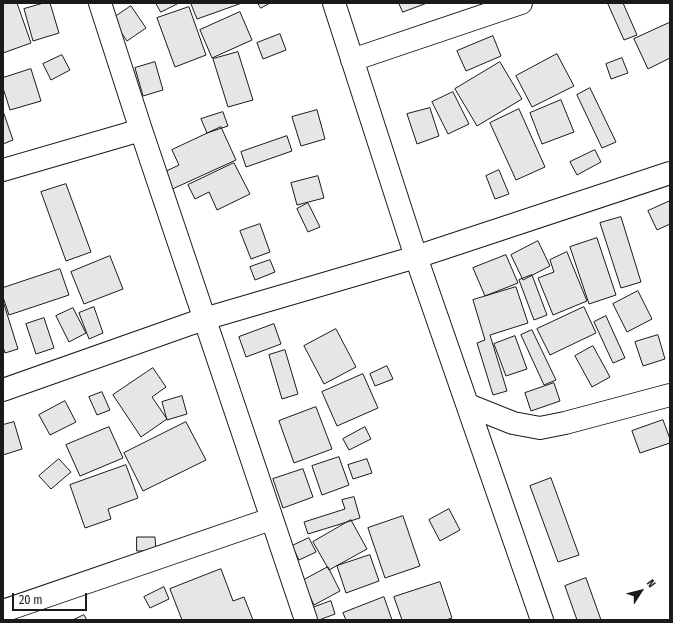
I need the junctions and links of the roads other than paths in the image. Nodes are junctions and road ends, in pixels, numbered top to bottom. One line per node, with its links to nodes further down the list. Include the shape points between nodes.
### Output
1 (100, 3): 5 (street)
2 (334, 3): 4 (street)
3 (521, 3): 4 (street)
4 (352, 60): 8 (street)
5 (141, 130): 6 (street); 9 (street)
6 (3, 170)
7 (670, 172): 8 (street)
8 (416, 256): 9 (street); 12 (street)
9 (204, 319): 10 (street); 13 (street)
10 (3, 390)
11 (670, 395): 12 (street, via 540,428 513,423)
12 (468, 405): 16 (street)
13 (272, 519): 14 (street); 15 (street)
14 (3, 611)
15 (306, 620)
16 (542, 620)

